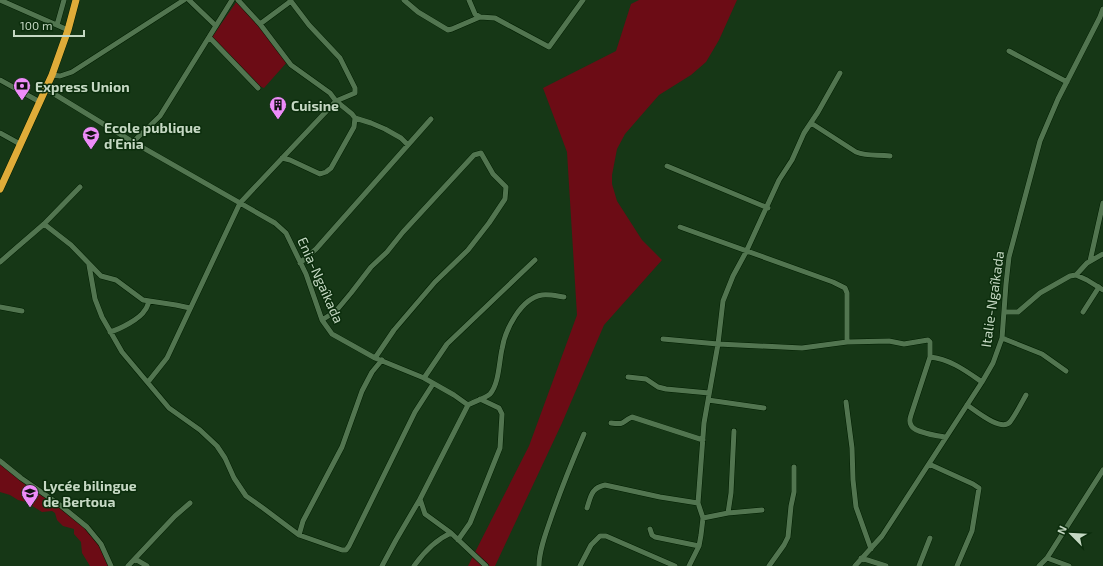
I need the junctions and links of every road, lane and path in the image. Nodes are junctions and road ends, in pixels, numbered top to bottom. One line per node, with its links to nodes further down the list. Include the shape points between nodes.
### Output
1 (0, 0): 15 (street)
2 (64, 0): 15 (street)
3 (76, 0): 17 (highway)
4 (184, 0): 21 (street, via 72,72 60,76)
5 (189, 0): 16 (street)
6 (232, 0): 16 (street)
7 (238, 0): 14 (street)
8 (404, 0): 13 (street, via 418,12 448,30)
9 (469, 0): 13 (street, via 475,14)
10 (583, 0): 13 (street, via 549,47 495,18)
11 (290, 1): 14 (street); 27 (street, via 340,58 355,88 355,93)
12 (1103, 9): 23 (street, Italie-Ngaîkada)
13 (480, 17)
14 (260, 24): 27 (street, via 291,65 330,93)
15 (57, 25): 17 (street)
16 (216, 26): 18 (street)
17 (68, 30): 21 (highway)
18 (209, 37): 24 (street); 32 (street, via 160,116)
19 (1009, 51): 23 (street)
20 (840, 74): 30 (street)
21 (52, 75): 25 (highway)
22 (0, 80): 26 (street)
23 (1067, 82): 59 (street, Italie-Ngaîkada, via 1052,112 1035,157 1009,256)
24 (258, 88)
25 (46, 89): 26 (highway); 32 (street, Enia-Ngaîkada)
26 (40, 102): 33 (highway)
27 (336, 102): 28 (street); 36 (street)
28 (355, 118): 34 (street, via 385,129); 36 (street, via 354,127 326,172 320,174)
29 (431, 119): 34 (street)
30 (811, 123): 35 (street, via 862,155); 42 (street, via 779,180)
31 (0, 133): 33 (street)
32 (133, 142): 40 (street, Enia-Ngaîkada)
33 (20, 144): 39 (highway)
34 (408, 145): 50 (street, via 316,249)
35 (890, 156)
36 (282, 158): 40 (street)
37 (667, 166): 42 (street)
38 (80, 187): 43 (street)
39 (0, 189)
40 (240, 203): 50 (street, Enia-Ngaîkada, via 286,232); 57 (street)
41 (1103, 203): 48 (street)
42 (768, 208): 45 (street)
43 (44, 224): 49 (street); 51 (street, via 71,245)
44 (680, 227): 45 (street)
45 (746, 252): 65 (street, via 845,288); 66 (street, via 723,301)
46 (1103, 254): 48 (street)
47 (535, 260): 72 (street, via 447,344)
48 (1090, 261): 52 (street)
49 (0, 262)
50 (300, 263): 61 (street, Enia-Ngaîkada)
51 (89, 265): 55 (street, via 102,276 116,280 137,296); 62 (street, via 95,299)
52 (1076, 275): 53 (street); 59 (street, via 1040,293 1018,312)
53 (1101, 289): 60 (street)
54 (564, 298): 78 (street, via 544,294 534,297 517,314 502,348 493,389 489,396)
55 (149, 301): 57 (street); 62 (street, via 145,311 135,319)
56 (0, 307): 58 (street)
57 (190, 308): 73 (street, via 167,358)
58 (22, 311)
59 (1004, 312): 64 (street, Italie-Ngaîkada)
60 (1083, 312)
61 (322, 320): 68 (street, Enia-Ngaîkada, via 332,334); 68 (street, via 336,311 403,232 474,155 481,153 493,174 506,187 505,199 468,250 435,282 394,330)
62 (110, 332): 73 (street, via 122,352)
63 (663, 338): 66 (street)
64 (1002, 338): 70 (street, via 1042,354); 74 (street, Italie-Ngaîkada, via 993,363)
65 (847, 342): 66 (street, via 802,348); 67 (street, via 889,341 904,344 928,340)
66 (718, 344): 76 (street)
67 (930, 357): 74 (street, via 953,363); 87 (street, via 910,415 910,424 917,431)
68 (375, 358): 69 (street, Enia-Ngaîkada)
69 (382, 360): 72 (street, Enia-Ngaîkada); 102 (street, via 362,391 342,447 303,521)
70 (1066, 371)
71 (628, 377): 76 (street, via 646,379 666,389)
72 (424, 378): 75 (street, Enia-Ngaîkada)
73 (148, 382): 102 (street, via 169,408 217,446 246,496)
74 (982, 382): 82 (street, Italie-Ngaîkada)
75 (433, 384): 81 (street, Enia-Ngaîkada); 102 (street, via 415,412 346,550)
76 (709, 393): 79 (street)
77 (1026, 395): 82 (street, via 1010,422 1005,425 999,425)
78 (480, 399): 81 (street); 104 (street, via 499,408 502,414 500,448 470,523)
79 (708, 400): 83 (street); 88 (street)
80 (846, 402): 106 (street, via 856,507)
81 (468, 405): 93 (street)
82 (967, 405): 87 (street, Italie-Ngaîkada)
83 (764, 408)
84 (611, 423): 88 (street, via 624,423 632,417)
85 (734, 431): 98 (street, via 732,493)
86 (584, 434): 116 (street, via 546,533)
87 (945, 437): 90 (street, Italie-Ngaîkada)
88 (703, 440): 94 (street)
89 (0, 461): 110 (street, via 87,527 101,544)
90 (929, 464): 106 (street, Italie-Ngaîkada); 124 (street, via 979,488 972,531)
91 (794, 466): 120 (street, via 794,492 788,537)
92 (1103, 470): 108 (street)
93 (420, 499): 101 (street, via 425,514); 113 (street)
94 (698, 503): 96 (street, via 605,485 594,490); 99 (street)
95 (190, 504): 109 (street)
96 (587, 508)
97 (762, 510): 98 (street)
98 (728, 514): 99 (street)
99 (703, 518): 105 (street)
100 (650, 529): 105 (street, via 655,537)
101 (451, 533): 104 (street); 114 (street, via 428,548)
102 (299, 535)
103 (930, 538): 123 (street)
104 (458, 540): 115 (street)
105 (699, 546): 119 (street)
106 (871, 549): 107 (street, Italie-Ngaîkada)
107 (861, 558): 121 (street, Italie-Ngaîkada); 122 (street)
108 (1047, 558): 125 (street); 126 (street)
109 (134, 559): 111 (street); 112 (street)
110 (112, 566)
111 (128, 566)
112 (147, 566)
113 (382, 566)
114 (414, 566)
115 (486, 566)
116 (540, 566)
117 (580, 566): 118 (street, via 591,545 600,536 606,536)
118 (675, 566)
119 (689, 566)
120 (769, 566)
121 (854, 566)
122 (886, 566)
123 (919, 566)
124 (957, 566)
125 (1039, 566)
126 (1069, 566)

